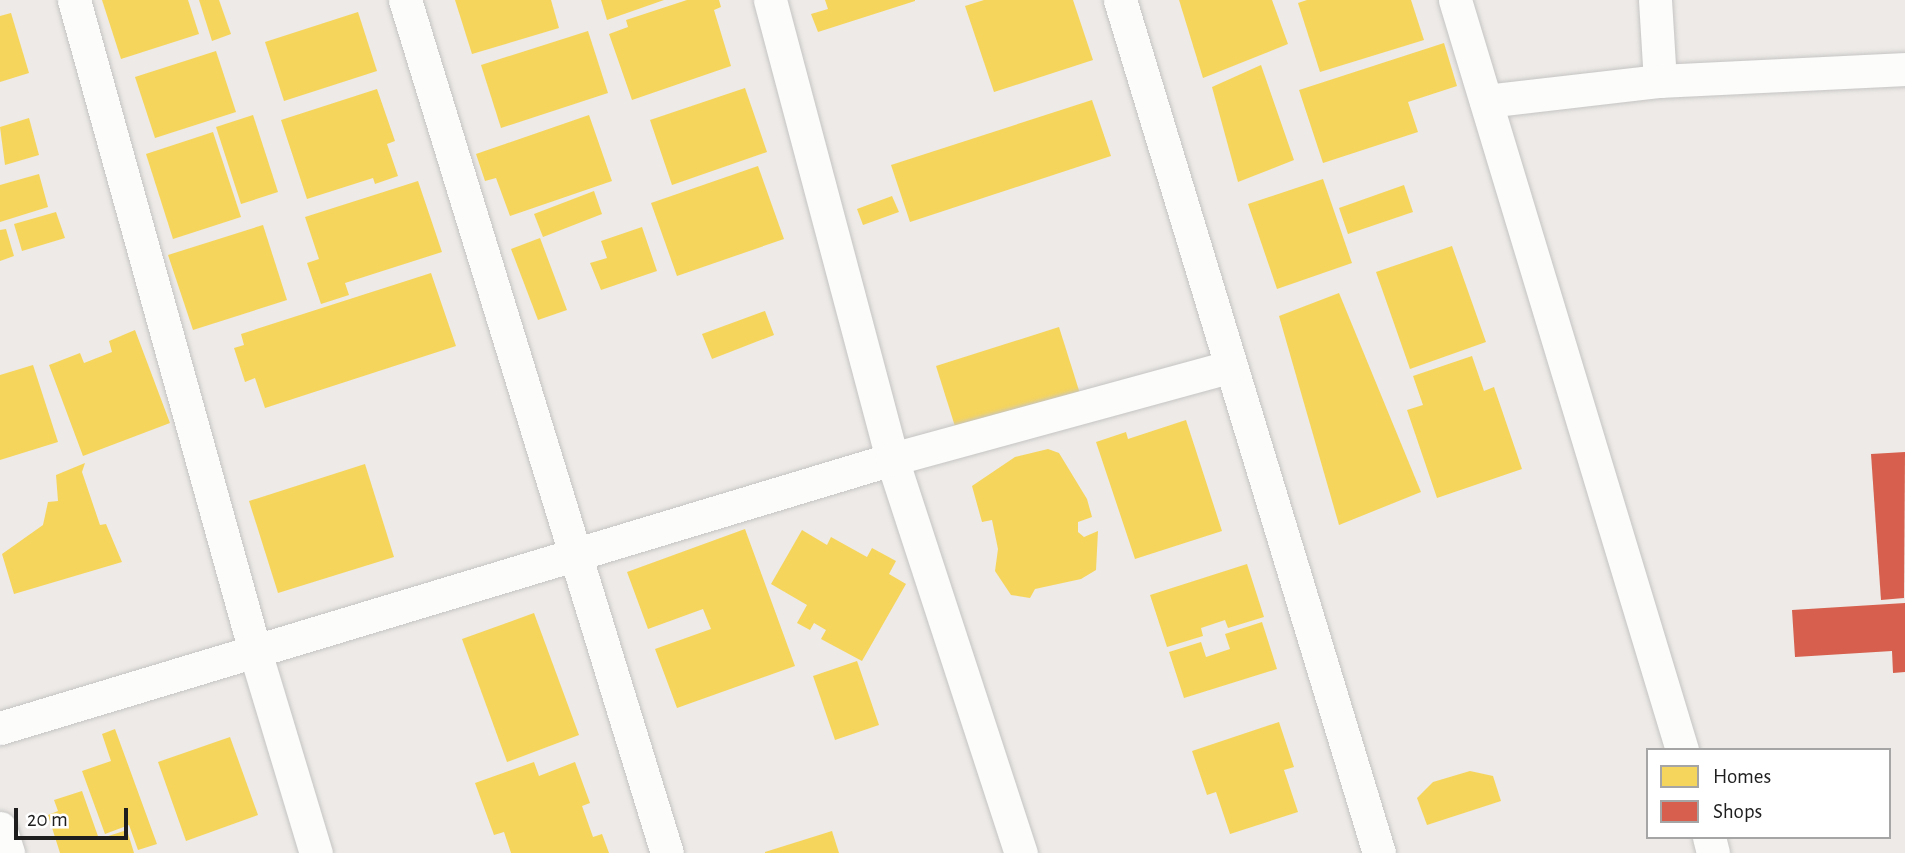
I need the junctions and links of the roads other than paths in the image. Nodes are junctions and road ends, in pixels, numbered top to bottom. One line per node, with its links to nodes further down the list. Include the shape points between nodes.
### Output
1 (74, 0): 13 (street)
2 (405, 0): 12 (street)
3 (770, 0): 11 (street)
4 (1120, 0): 10 (street)
5 (1455, 0): 9 (street)
6 (1655, 0): 8 (street)
7 (1905, 69): 8 (street)
8 (1660, 81): 9 (street)
9 (1486, 101): 15 (street)
10 (1229, 367): 11 (street); 21 (street)
11 (892, 459): 12 (street); 20 (street)
12 (574, 556): 13 (street); 19 (street)
13 (254, 648): 14 (street); 18 (street)
14 (0, 728)
15 (1681, 748)
16 (0, 828): 17 (street)
17 (8, 853)
18 (316, 853)
19 (667, 853)
20 (1021, 853)
21 (1379, 853)

